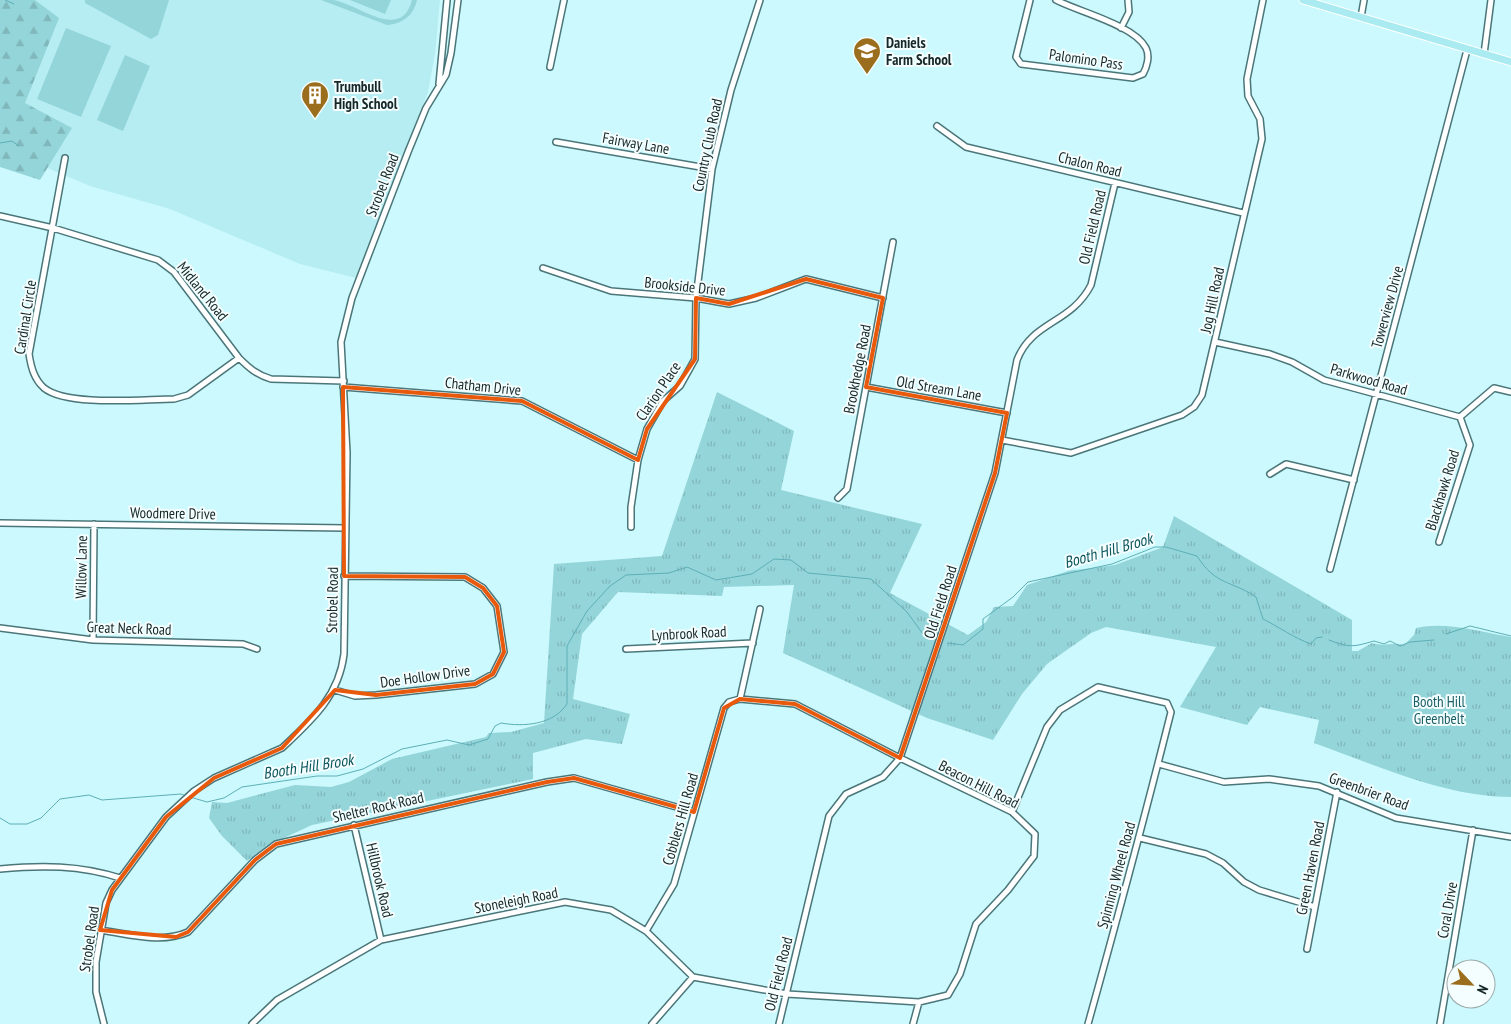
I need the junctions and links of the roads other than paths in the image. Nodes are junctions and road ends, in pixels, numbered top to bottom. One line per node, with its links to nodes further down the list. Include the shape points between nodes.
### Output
1 (448, 0): 13 (street, Strobel Road)
2 (458, 0): 14 (street, Strobel Road)
3 (564, 0): 19 (street)
4 (760, 0): 24 (street, Country Club Road, via 731,90)
5 (1030, 0): 15 (street, Palomino Pass, via 1016,57 1021,64 1133,78 1143,74 1148,65 1147,49 1137,37)
6 (1128, 0): 15 (street, via 1129,12)
7 (1263, 0): 26 (street, Jog Hill Road, via 1247,79 1248,96 1260,119 1262,139)
8 (1304, 0): 12 (main road)
9 (1364, 0): 12 (street)
10 (1491, 0): 17 (street)
11 (1059, 1): 15 (street, Palomino Pass)
12 (1361, 17): 16 (main road)
13 (445, 27): 14 (street); 20 (street, Strobel Road)
14 (455, 28): 20 (street, Strobel Road, via 446,75)
15 (1121, 28)
16 (1467, 50): 17 (main road); 38 (street, Towerview Drive)
17 (1484, 54): 18 (main road)
18 (1511, 62)
19 (550, 66)
20 (439, 84): 35 (street, Strobel Road, via 408,152 352,298 341,342)
21 (937, 126): 25 (street, Chalon Road, via 966,147)
22 (556, 142): 24 (street, Fairway Lane)
23 (65, 158): 28 (street, Cardinal Circle)
24 (712, 169): 31 (street, Country Club Road)
25 (1115, 183): 26 (street, Chalon Road); 39 (street, Old Field Road, via 1091,285 1084,299 1071,312 1036,333 1022,346)
26 (1243, 213): 33 (street, Jog Hill Road)
27 (0, 216): 28 (street, Midland Road)
28 (54, 228): 34 (street, Midland Road, via 158,260 174,272); 34 (street, Cardinal Circle, via 29,354 31,371 44,388 58,396 76,400 174,399 188,395)
29 (893, 242): 32 (street, Brookhedge Road)
30 (543, 268): 31 (street, Brookside Drive, via 612,292)
31 (696, 298): 32 (street, Brookside Drive, via 729,304 756,298 806,279); 42 (street, Clarion Place, via 695,359 680,386 663,402 646,429)
32 (883, 298): 36 (street, Brookhedge Road)
33 (1215, 342): 38 (street, Parkwood Road, via 1270,354 1324,380); 41 (street, Jog Hill Road, via 1202,395 1194,407 1182,415 1071,453)
34 (239, 358): 35 (street, Midland Road, via 251,371 271,380)
35 (343, 384): 42 (street, Chatham Drive, via 522,400); 49 (street, Strobel Road, via 347,453)
36 (866, 387): 39 (street, Old Stream Lane); 45 (street, Brookhedge Road, via 847,489)
37 (1511, 392): 40 (street, via 1494,388)
38 (1377, 396): 40 (street, Parkwood Road); 44 (street, Towerview Drive)
39 (1007, 413): 41 (street, Old Field Road)
40 (1460, 416): 50 (street, Blackhawk Road, via 1470,444)
41 (1002, 440): 61 (street, Old Field Road, via 995,473)
42 (638, 460): 48 (street, Clarion Place)
43 (1270, 474): 44 (street, via 1286,464)
44 (1354, 480): 51 (street, Towerview Drive)
45 (838, 498)
46 (0, 523): 47 (street, Woodmere Drive)
47 (94, 524): 49 (street, Woodmere Drive); 55 (street, Willow Lane)
48 (631, 527)
49 (346, 528): 52 (street, Strobel Road)
50 (1439, 542)
51 (1330, 569)
52 (344, 576): 59 (street, Strobel Road, via 344,654 342,673); 59 (street, Doe Hollow Drive, via 465,577 483,588 497,606 504,652 493,674 475,684 355,696)
53 (760, 609): 56 (street)
54 (0, 628): 55 (street, Great Neck Road)
55 (93, 640): 57 (street, Great Neck Road, via 242,644)
56 (753, 643): 58 (street, Lynbrook Road); 60 (street)
57 (256, 649)
58 (626, 649)
59 (335, 690): 71 (street, Strobel Road, via 282,748 214,778 194,791 166,817)
60 (740, 699): 61 (street, Beacon Hill Road, via 796,704); 64 (street, Cobblers Hill Road, via 729,702 724,708)
61 (900, 758): 65 (street, Beacon Hill Road); 78 (street, Old Field Road, via 882,778 846,794 829,816)
62 (1159, 764): 63 (street, Greenbrier Road, via 1224,782 1278,780); 65 (street, Spinning Wheel Road, via 1171,712 1167,703 1098,687 1060,710 1047,726); 69 (street, Spinning Wheel Road)
63 (1337, 792): 67 (street, Greenbrier Road, via 1396,818); 72 (street, Green Haven Road)
64 (694, 812): 66 (street, Shelter Rock Road, via 574,778); 74 (street, Cobblers Hill Road, via 674,884)
65 (1012, 812): 79 (street, Beacon Hill Road, via 1035,834 1034,856 976,924 960,974 948,995)
66 (354, 825): 73 (street, Shelter Rock Road, via 276,844 255,860 188,932 176,938); 75 (street, Hillbrook Road)
67 (1473, 830): 68 (street, Greenbrier Road); 86 (street, Coral Drive)
68 (1511, 837)
69 (1140, 838): 72 (street, via 1206,854 1255,888); 85 (street, Spinning Wheel Road)
70 (0, 870): 71 (street, via 34,866 70,867 98,870)
71 (120, 878): 73 (street, Strobel Road, via 106,903)
72 (1315, 907): 76 (street, Green Haven Road)
73 (100, 930): 80 (street, Strobel Road, via 96,992)
74 (646, 931): 75 (street, Stoneleigh Road, via 611,910 565,902); 77 (street, Stoneleigh Road)
75 (381, 940): 81 (street, Stoneleigh Road, via 277,1000)
76 (1307, 949)
77 (693, 977): 78 (street); 82 (street)
78 (787, 994): 79 (street, Beacon Hill Road); 83 (street, Old Field Road)
79 (919, 1002): 84 (street)
80 (104, 1024)
81 (252, 1024)
82 (652, 1024)
83 (779, 1024)
84 (913, 1024)
85 (1088, 1024)
86 (1440, 1024)

